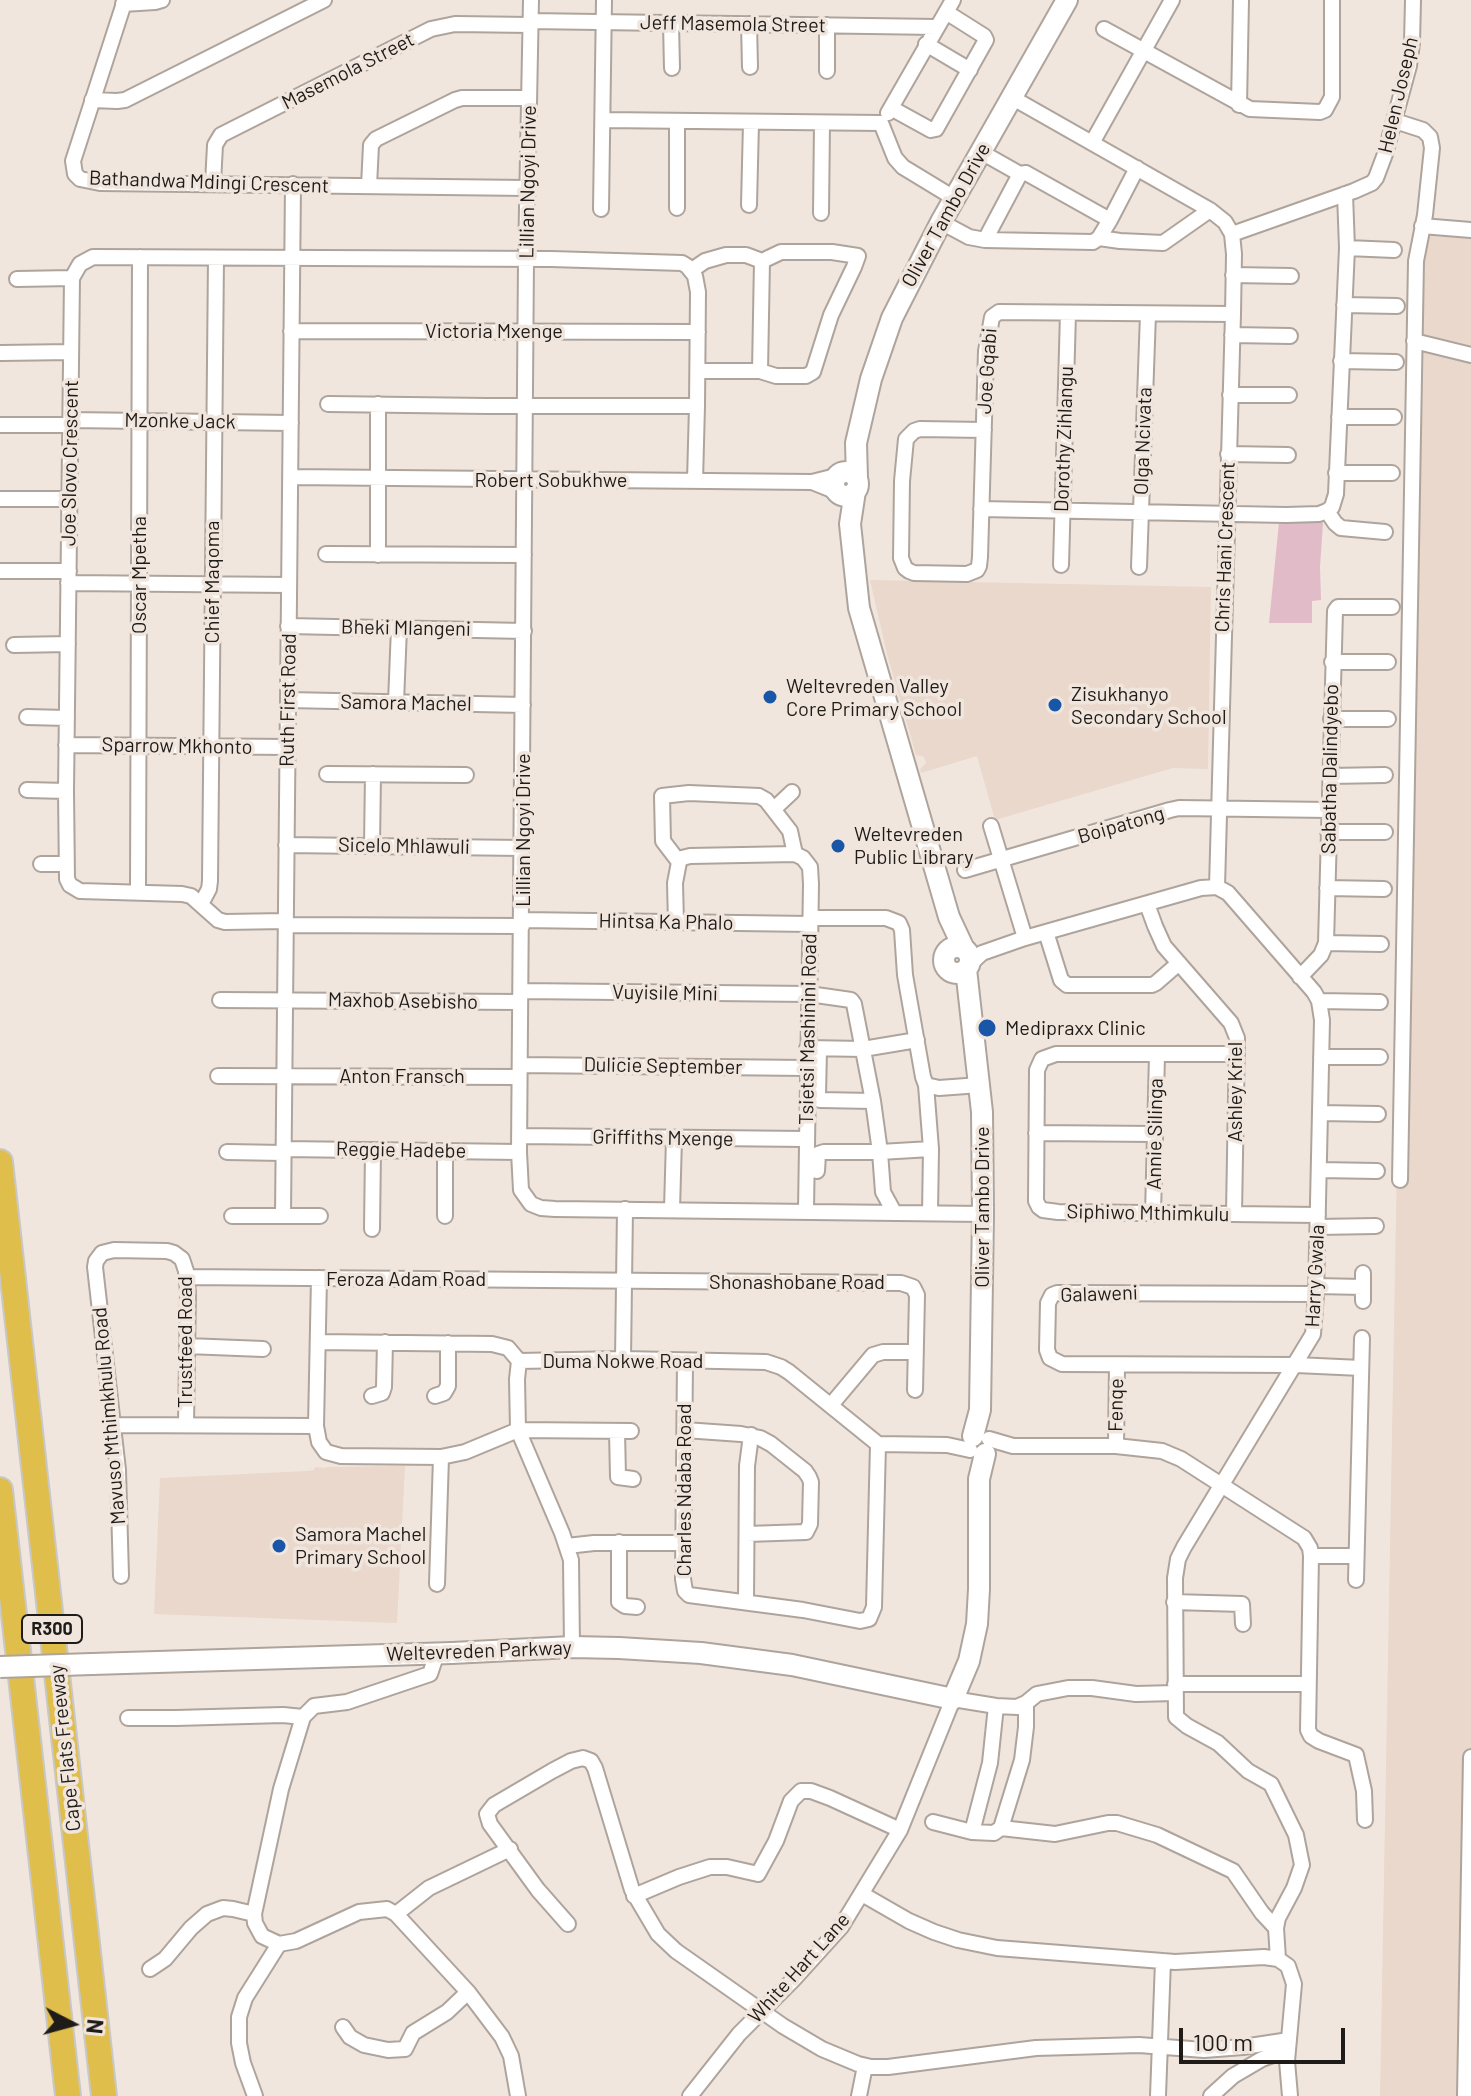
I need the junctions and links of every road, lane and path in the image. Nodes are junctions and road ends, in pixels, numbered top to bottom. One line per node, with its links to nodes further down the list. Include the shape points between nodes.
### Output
1 (162, 0): 10 (street)
2 (324, 0): 27 (street, via 125,100)
3 (531, 0): 12 (street, Lillian Ngoyi Drive)
4 (604, 0): 13 (street)
5 (1067, 0): 25 (street, Oliver Tambo Drive)
6 (1172, 0): 20 (street)
7 (1241, 0): 28 (street)
8 (1332, 0): 28 (street, via 1332,97 1325,110 1266,111)
9 (1413, 0): 31 (street, Helen Joseph, via 1411,52)
10 (124, 2): 27 (street, Bathandwa Mdingi Crescent)
11 (949, 6): 17 (street); 23 (street, via 986,41)
12 (530, 23): 13 (street, Jeff Masemola Street); 26 (street, Lillian Ngoyi Drive); 40 (street, Masemola Street, via 431,29 221,135 215,145)
13 (604, 23): 14 (street, Jeff Masemola Street); 30 (street)
14 (671, 23): 15 (street, Jeff Masemola Street); 22 (street)
15 (749, 24): 16 (street, Jeff Masemola Street); 21 (street)
16 (827, 25): 17 (street, Jeff Masemola Street); 24 (street)
17 (936, 27): 19 (street)
18 (1104, 29): 20 (street)
19 (926, 44): 23 (street); 29 (street)
20 (1144, 51): 28 (street); 36 (street)
21 (750, 67)
22 (672, 68)
23 (970, 70): 29 (street, via 935,131)
24 (827, 71)
25 (1011, 97): 36 (street); 37 (street, Oliver Tambo Drive)
26 (529, 98): 42 (street, via 462,98 376,139 371,145); 43 (street, Lillian Ngoyi Drive)
27 (92, 100): 40 (street, Bathandwa Mdingi Crescent, via 73,161 80,179)
28 (1239, 105)
29 (891, 108): 34 (street)
30 (603, 120): 32 (street); 48 (street)
31 (1395, 121): 44 (street, Helen Joseph, via 1376,178); 53 (street, via 1430,137)
32 (677, 122): 33 (street); 47 (street)
33 (751, 123): 35 (street); 46 (street)
34 (881, 123): 35 (street); 45 (street, via 903,167)
35 (822, 124): 50 (street)
36 (1092, 143): 38 (street)
37 (981, 152): 39 (street); 45 (street, Oliver Tambo Drive)
38 (1137, 168): 49 (street); 51 (street)
39 (1020, 174): 51 (street, via 1033,175); 57 (street)
40 (213, 183): 41 (street, Bathandwa Mdingi Crescent)
41 (293, 184): 42 (street, Bathandwa Mdingi Crescent); 62 (street, Ruth First Road)
42 (369, 186): 43 (street, Bathandwa Mdingi Crescent)
43 (527, 188): 63 (street, Lillian Ngoyi Drive)
44 (1345, 194): 55 (street, Helen Joseph); 58 (street)
45 (954, 198): 52 (street, Oliver Tambo Drive)
46 (749, 205)
47 (677, 208)
48 (601, 209)
49 (1210, 210): 55 (street); 56 (street, via 1163,243)
50 (821, 213)
51 (1110, 220): 56 (street)
52 (941, 222): 57 (street); 110 (street, Oliver Tambo Drive, via 892,318)
53 (1422, 226): 54 (street); 80 (street)
54 (1471, 230)
55 (1232, 234): 66 (street, Chris Hani Crescent)
56 (1099, 238): 57 (street, via 1090,243)
57 (985, 240)
58 (1347, 248): 59 (street); 70 (street)
59 (1394, 250)
60 (140, 257): 61 (street); 68 (street, via 88,258); 96 (street, Oscar Mpetha)
61 (216, 258): 62 (street); 97 (street, Chief Maqoma)
62 (292, 259): 63 (street); 75 (street, Ruth First Road)
63 (526, 260): 65 (street, via 682,263); 76 (street, Lillian Ngoyi Drive)
64 (762, 261): 65 (street, via 726,255); 87 (street); 87 (street, via 781,252 858,256 811,374 776,376)
65 (692, 270): 77 (street)
66 (1233, 275): 67 (street); 74 (street, Chris Hani Crescent)
67 (1291, 276)
68 (72, 278): 69 (street); 81 (street, Joe Slovo Crescent)
69 (17, 279)
70 (1344, 305): 71 (street); 84 (street)
71 (1397, 306)
72 (1068, 313): 73 (street, Joe Gqabi); 101 (street, Joe Gqabi, via 999,312 992,317); 114 (street, Dorothy Zihlangu)
73 (1148, 314): 74 (street, Joe Gqabi); 116 (street, Olga Ncivata)
74 (1233, 314): 78 (street, Chris Hani Crescent)
75 (291, 331): 76 (street, Victoria Mxenge); 99 (street, Ruth First Road)
76 (526, 331): 77 (street, Victoria Mxenge); 92 (street, Lillian Ngoyi Drive)
77 (698, 332): 86 (street)
78 (1232, 335): 79 (street); 88 (street, Chris Hani Crescent)
79 (1290, 336)
80 (1414, 341): 83 (street); 226 (street)
81 (71, 352): 82 (street); 98 (street, Joe Slovo Crescent)
82 (1, 353)
83 (1471, 355)
84 (1341, 361): 85 (street); 94 (street)
85 (1396, 362)
86 (698, 371): 87 (street); 93 (street)
87 (760, 371)
88 (1230, 395): 89 (street); 102 (street, Chris Hani Crescent)
89 (1289, 395)
90 (328, 404): 91 (street)
91 (378, 404): 92 (street); 107 (street)
92 (525, 405): 93 (street); 108 (street, Lillian Ngoyi Drive)
93 (697, 406): 109 (street)
94 (1339, 417): 95 (street); 104 (street)
95 (1394, 417)
96 (140, 421): 97 (street, Mzonke Jack); 98 (street, Mzonke Jack); 126 (street, Oscar Mpetha)
97 (214, 422): 99 (street, Mzonke Jack); 127 (street, Chief Maqoma)
98 (70, 423): 100 (street, Mzonke Jack); 112 (street, Joe Slovo Crescent)
99 (291, 423): 106 (street, Ruth First Road)
100 (0, 425)
101 (984, 430): 113 (street, Joe Gqabi); 113 (street, Joe Gqabi, via 920,429 909,434 902,481 905,568 914,573 977,570)
102 (1228, 454): 103 (street); 117 (street, Chris Hani Crescent)
103 (1288, 455)
104 (1336, 473): 105 (street); 115 (street, via 1335,501)
105 (1392, 473)
106 (290, 477): 107 (street, Robert Sobukhwe); 128 (street, Ruth First Road)
107 (378, 479): 108 (street, Robert Sobukhwe); 120 (street)
108 (525, 479): 109 (street, Robert Sobukhwe); 121 (street, Lillian Ngoyi Drive)
109 (695, 481): 110 (street, Robert Sobukhwe)
110 (844, 484): 185 (street, via 863,622)
111 (1, 499): 112 (street)
112 (70, 499): 125 (street, Joe Slovo Crescent)
113 (981, 509): 114 (street)
114 (1061, 511): 116 (street); 122 (street, Dorothy Zihlangu)
115 (1327, 511): 117 (street); 118 (street, via 1341,528)
116 (1140, 512): 117 (street); 123 (street, Olga Ncivata)
117 (1226, 514): 157 (street, Chris Hani Crescent)
118 (1385, 532)
119 (326, 554): 120 (street)
120 (378, 555): 121 (street)
121 (524, 555): 132 (street, Lillian Ngoyi Drive)
122 (1061, 565)
123 (1139, 567)
124 (0, 571): 125 (street)
125 (69, 577): 126 (street); 133 (street, Joe Slovo Crescent)
126 (139, 583): 127 (street); 145 (street, Oscar Mpetha)
127 (212, 584): 128 (street); 146 (street, Chief Maqoma)
128 (289, 585): 130 (street, Ruth First Road)
129 (1392, 607): 135 (street, Sabatha Dalindyebo, via 1336,608)
130 (288, 626): 131 (street, Bheki Mlangeni); 137 (street, Ruth First Road)
131 (399, 628): 132 (street, Bheki Mlangeni); 138 (street)
132 (524, 631): 139 (street, Lillian Ngoyi Drive)
133 (68, 644): 134 (street); 141 (street, Joe Slovo Crescent)
134 (14, 645)
135 (1332, 662): 136 (street); 142 (street, Sabatha Dalindyebo)
136 (1388, 662)
137 (288, 700): 138 (street, Samora Machel); 147 (street, Ruth First Road)
138 (396, 702): 139 (street, Samora Machel)
139 (523, 705): 164 (street, Lillian Ngoyi Drive)
140 (27, 717): 141 (street)
141 (67, 718): 144 (street, Joe Slovo Crescent)
142 (1331, 719): 143 (street); 152 (street, Sabatha Dalindyebo)
143 (1388, 719)
144 (66, 745): 145 (street, Sparrow Mkhonto); 154 (street, Joe Slovo Crescent)
145 (137, 746): 146 (street, Sparrow Mkhonto); 174 (street, Oscar Mpetha)
146 (211, 747): 147 (street, Sparrow Mkhonto); 175 (street, Chief Maqoma, via 210,881)
147 (287, 747): 162 (street, Ruth First Road)
148 (327, 774): 149 (street)
149 (373, 774): 150 (street); 163 (street)
150 (466, 775)
151 (1385, 775): 152 (street)
152 (1330, 776): 158 (street, Sabatha Dalindyebo)
153 (27, 790): 154 (street)
154 (66, 791): 169 (street, Joe Slovo Crescent)
155 (792, 792): 156 (street)
156 (774, 809): 165 (street, Tsietsi Mashinini Road, via 790,831); 167 (street, via 755,795 659,792 663,841)
157 (1218, 809): 158 (street, Boipatong); 166 (street, Boipatong, via 1170,810); 171 (street, Chris Hani Crescent)
158 (1329, 810): 160 (street, Sabatha Dalindyebo)
159 (991, 826): 166 (street)
160 (1328, 832): 161 (street); 172 (street, Sabatha Dalindyebo)
161 (1385, 832)
162 (286, 845): 163 (street, Sicelo Mhlawuli); 178 (street, Ruth First Road)
163 (372, 846): 164 (street, Sicelo Mhlawuli)
164 (522, 848): 179 (street, Lillian Ngoyi Drive)
165 (795, 854): 167 (street, via 690,856); 177 (street, Tsietsi Mashinini Road, via 810,867)
166 (1000, 860): 170 (street, Boipatong); 182 (street)
167 (679, 862): 180 (street)
168 (41, 864): 169 (street)
169 (66, 864): 174 (street, via 70,885 80,891)
170 (965, 870)
171 (1217, 887): 176 (street); 187 (street, via 1228,893)
172 (1327, 888): 173 (street); 183 (street, Sabatha Dalindyebo)
173 (1384, 889)
174 (138, 892): 175 (street, via 182,894)
175 (201, 904): 178 (street, via 218,920)
176 (1147, 904): 181 (street); 186 (street, Ashley Kriel, via 1160,939)
177 (810, 921): 180 (street, Hintsa Ka Phalo); 188 (street, Tsietsi Mashinini Road); 194 (street, Hintsa Ka Phalo, via 886,918 899,923)
178 (286, 923): 179 (street, Hintsa Ka Phalo); 191 (street, Ruth First Road)
179 (522, 923): 180 (street, Hintsa Ka Phalo); 189 (street, Lillian Ngoyi Drive)
180 (676, 923)
181 (1046, 932): 182 (street); 186 (street, via 1067,985 1152,985)
182 (1025, 938): 185 (street)
183 (1326, 943): 184 (street); 187 (street)
184 (1381, 944)
185 (960, 960): 206 (street, Oliver Tambo Drive)
186 (1179, 963): 197 (street, Ashley Kriel, via 1235,1029)
187 (1300, 977): 192 (street)
188 (809, 994): 189 (street, Vuyisile Mini); 195 (street, Tsietsi Mashinini Road); 196 (street, Vuyisile Mini, via 853,1001)
189 (521, 997): 191 (street, Maxhob Asebisho); 202 (street, Lillian Ngoyi Drive)
190 (220, 1000): 191 (street, Maxhob Asebisho)
191 (285, 1000): 203 (street, Ruth First Road)
192 (1319, 1001): 193 (street); 199 (street, Harry Gwala)
193 (1380, 1002)
194 (917, 1040): 196 (street); 205 (street)
195 (813, 1049): 196 (street); 201 (street, Tsietsi Mashinini Road); 207 (street, via 822,1100)
196 (863, 1049): 207 (street)
197 (1237, 1054): 198 (street, Siphiwo Mthimkulu); 234 (street, Ashley Kriel)
198 (1157, 1055): 210 (street, Siphiwo Mthimkulu, via 1056,1054 1042,1059 1037,1070); 211 (street, Annie Silinga)
199 (1321, 1057): 200 (street); 208 (street, Harry Gwala)
200 (1380, 1057)
201 (807, 1068): 202 (street, Dulicie September); 214 (street, Tsietsi Mashinini Road)
202 (520, 1071): 203 (street, Anton Fransch); 212 (street, Lillian Ngoyi Drive)
203 (284, 1075): 204 (street, Anton Fransch); 217 (street, Ruth First Road)
204 (218, 1076)
205 (926, 1085): 206 (street); 215 (street)
206 (980, 1085): 232 (street, Oliver Tambo Drive)
207 (873, 1101): 221 (street)
208 (1320, 1113): 209 (street); 223 (street, Harry Gwala)
209 (1378, 1114)
210 (1036, 1133): 211 (street); 233 (street, Siphiwo Mthimkulu, via 1035,1193 1043,1210)
211 (1155, 1134): 233 (street, Annie Silinga)
212 (519, 1136): 213 (street, Griffiths Mxenge); 220 (street, Lillian Ngoyi Drive)
213 (674, 1139): 214 (street, Griffiths Mxenge); 228 (street)
214 (806, 1139): 229 (street, Tsietsi Mashinini Road)
215 (931, 1149): 221 (street); 231 (street)
216 (373, 1150): 217 (street, Reggie Hadebe); 218 (street, Reggie Hadebe); 241 (street)
217 (283, 1151): 219 (street, Reggie Hadebe); 236 (street, Ruth First Road)
218 (445, 1151): 220 (street, Reggie Hadebe); 238 (street)
219 (227, 1152)
220 (519, 1152): 227 (street, Lillian Ngoyi Drive, via 521,1190 531,1204)
221 (880, 1152): 224 (street, via 820,1152); 230 (street, via 883,1192)
222 (0, 1162): 325 (highway, Cape Flats Freeway / R300)
223 (1319, 1170): 225 (street); 239 (street, Harry Gwala)
224 (817, 1171)
225 (1377, 1171)
226 (1400, 1180)
227 (625, 1209): 228 (street, Lillian Ngoyi Drive); 245 (street)
228 (672, 1209): 229 (street, Lillian Ngoyi Drive)
229 (806, 1211): 230 (street, Lillian Ngoyi Drive)
230 (894, 1212): 231 (street, Lillian Ngoyi Drive)
231 (930, 1213): 232 (street, Lillian Ngoyi Drive)
232 (983, 1214): 272 (street, Oliver Tambo Drive)
233 (1153, 1214): 234 (street, Siphiwo Mthimkulu)
234 (1234, 1214): 239 (street, Siphiwo Mthimkulu)
235 (232, 1216): 236 (street)
236 (283, 1216): 237 (street)
237 (320, 1216)
238 (445, 1216)
239 (1318, 1221): 240 (street, Siphiwo Mthimkulu); 247 (street, Harry Gwala)
240 (1376, 1226)
241 (372, 1229)
242 (182, 1259): 243 (street, Trustfeed Road); 265 (street, Mavuso Mthimkhulu Road, via 167,1251 114,1250 98,1256)
243 (187, 1277): 244 (street, Feroza Adam Road); 252 (street, Trustfeed Road)
244 (319, 1278): 245 (street, Feroza Adam Road); 249 (street)
245 (625, 1281): 254 (street, Shonashobane Road, via 901,1283 917,1295); 255 (street)
246 (1363, 1287): 247 (street)
247 (1316, 1290): 258 (street, Galaweni, via 1052,1295 1050,1358 1062,1364); 259 (street, Harry Gwala, via 1313,1334)
248 (1362, 1338): 260 (street)
249 (318, 1342): 250 (street); 267 (street)
250 (385, 1342): 251 (street); 262 (street, via 384,1387)
251 (448, 1343): 256 (street, via 501,1345); 263 (street, via 448,1386)
252 (187, 1346): 253 (street); 266 (street, Trustfeed Road)
253 (263, 1349)
254 (916, 1352): 261 (street, Shonashobane Road); 264 (street, via 873,1355)
255 (623, 1359): 256 (street, Duma Nokwe Road); 257 (street, Duma Nokwe Road)
256 (519, 1361): 268 (street, Duma Nokwe Road)
257 (685, 1361): 264 (street, Duma Nokwe Road, via 774,1364); 269 (street, Charles Ndaba Road)
258 (1117, 1365): 259 (street, Galaweni); 273 (street, Fenqe)
259 (1296, 1365): 260 (street, Galaweni); 276 (street, Harry Gwala)
260 (1361, 1368): 283 (street)
261 (915, 1390)
262 (372, 1396)
263 (435, 1396)
264 (831, 1405): 271 (street, Duma Nokwe Road)
265 (113, 1425): 266 (street); 284 (street, Mavuso Mthimkhulu Road)
266 (186, 1425): 267 (street)
267 (316, 1426): 274 (street, via 326,1452 341,1456)
268 (518, 1430): 274 (street); 275 (street, via 624,1431 618,1477); 281 (street, Duma Nokwe Road)
269 (685, 1430): 270 (street); 280 (street, Charles Ndaba Road)
270 (751, 1435): 278 (street); 278 (street, via 771,1444 809,1477 810,1524 802,1533)
271 (878, 1444): 272 (street); 287 (street, Charles Ndaba Road, via 874,1607 869,1619)
272 (979, 1445): 273 (street); 296 (street, Oliver Tambo Drive, via 977,1624)
273 (1116, 1446): 276 (street, via 1171,1454)
274 (441, 1457): 286 (street)
275 (633, 1479)
276 (1222, 1486): 282 (street, via 1299,1533); 288 (street, Harry Gwala, via 1178,1559)
277 (0, 1490): 324 (highway, Cape Flats Freeway / R300)
278 (747, 1534): 287 (street)
279 (619, 1542): 280 (street); 281 (street); 289 (street, via 619,1602)
280 (683, 1543): 287 (street, Charles Ndaba Road, via 685,1591)
281 (567, 1546): 291 (street, Duma Nokwe Road)
282 (1311, 1556): 283 (street); 294 (street)
283 (1356, 1556): 285 (street)
284 (121, 1576)
285 (1356, 1580)
286 (437, 1584)
287 (746, 1602)
288 (1174, 1602): 290 (street, via 1242,1604); 295 (street, Harry Gwala)
289 (637, 1607)
290 (1243, 1624)
291 (572, 1647): 292 (street, Weltevreden Parkway); 296 (street, Weltevreden Parkway, via 792,1665)
292 (437, 1653): 293 (street, Weltevreden Parkway, bridge); 299 (street, via 430,1674 347,1702 314,1706)
293 (0, 1667)
294 (1308, 1684): 295 (street); 302 (street, via 1308,1730 1314,1739 1356,1755)
295 (1175, 1688): 297 (street, via 1136,1694 1068,1688 1037,1694); 313 (street, Harry Gwala, via 1176,1717 1271,1784 1296,1835 1302,1865)
296 (953, 1699): 298 (street); 305 (street, White Hart Lane)
297 (1026, 1703): 298 (street); 304 (street, via 1022,1760)
298 (996, 1706): 306 (street, via 990,1763)
299 (303, 1717): 300 (street); 310 (street)
300 (128, 1718)
301 (1471, 1757): 333 (street)
302 (1365, 1820)
303 (933, 1822): 306 (street)
304 (1001, 1828): 306 (street); 313 (street, via 1055,1834 1113,1823 1157,1835 1233,1871)
305 (900, 1830): 308 (street, White Hart Lane); 309 (street, via 830,1798 801,1791 791,1801 758,1874 710,1867)
306 (972, 1832)
307 (510, 1849): 309 (street, via 490,1824 489,1809 571,1761 587,1759 600,1780); 311 (street, via 429,1888); 312 (street)
308 (862, 1894): 316 (street, via 921,1926 984,1946); 319 (street, White Hart Lane, via 841,1927)
309 (634, 1896): 319 (street, via 665,1941)
310 (254, 1914): 314 (street, via 262,1936); 317 (street, via 223,1908 207,1914)
311 (396, 1914): 314 (street, via 387,1909 359,1912); 318 (street)
312 (568, 1924)
313 (1276, 1928): 315 (street)
314 (279, 1944): 326 (street, via 239,2017 243,2063)
315 (1278, 1959): 316 (street); 322 (street, via 1293,1977)
316 (1163, 1961): 321 (street)
317 (150, 1969)
318 (468, 1992): 320 (street, via 413,2033 399,2051 364,2045); 327 (street, via 507,2047)
319 (762, 2012): 323 (street, via 822,2049); 328 (street, White Hart Lane)
320 (343, 2027)
321 (1160, 2045): 322 (street, via 1204,2050); 323 (street, via 1020,2049); 330 (street)
322 (1288, 2045): 331 (street, via 1222,2083); 332 (street)
323 (865, 2066): 329 (street)
324 (68, 2096)
325 (104, 2096)
326 (255, 2096)
327 (518, 2096)
328 (690, 2096)
329 (859, 2096)
330 (1158, 2096)
331 (1211, 2096)
332 (1290, 2096)
333 (1465, 2096)

